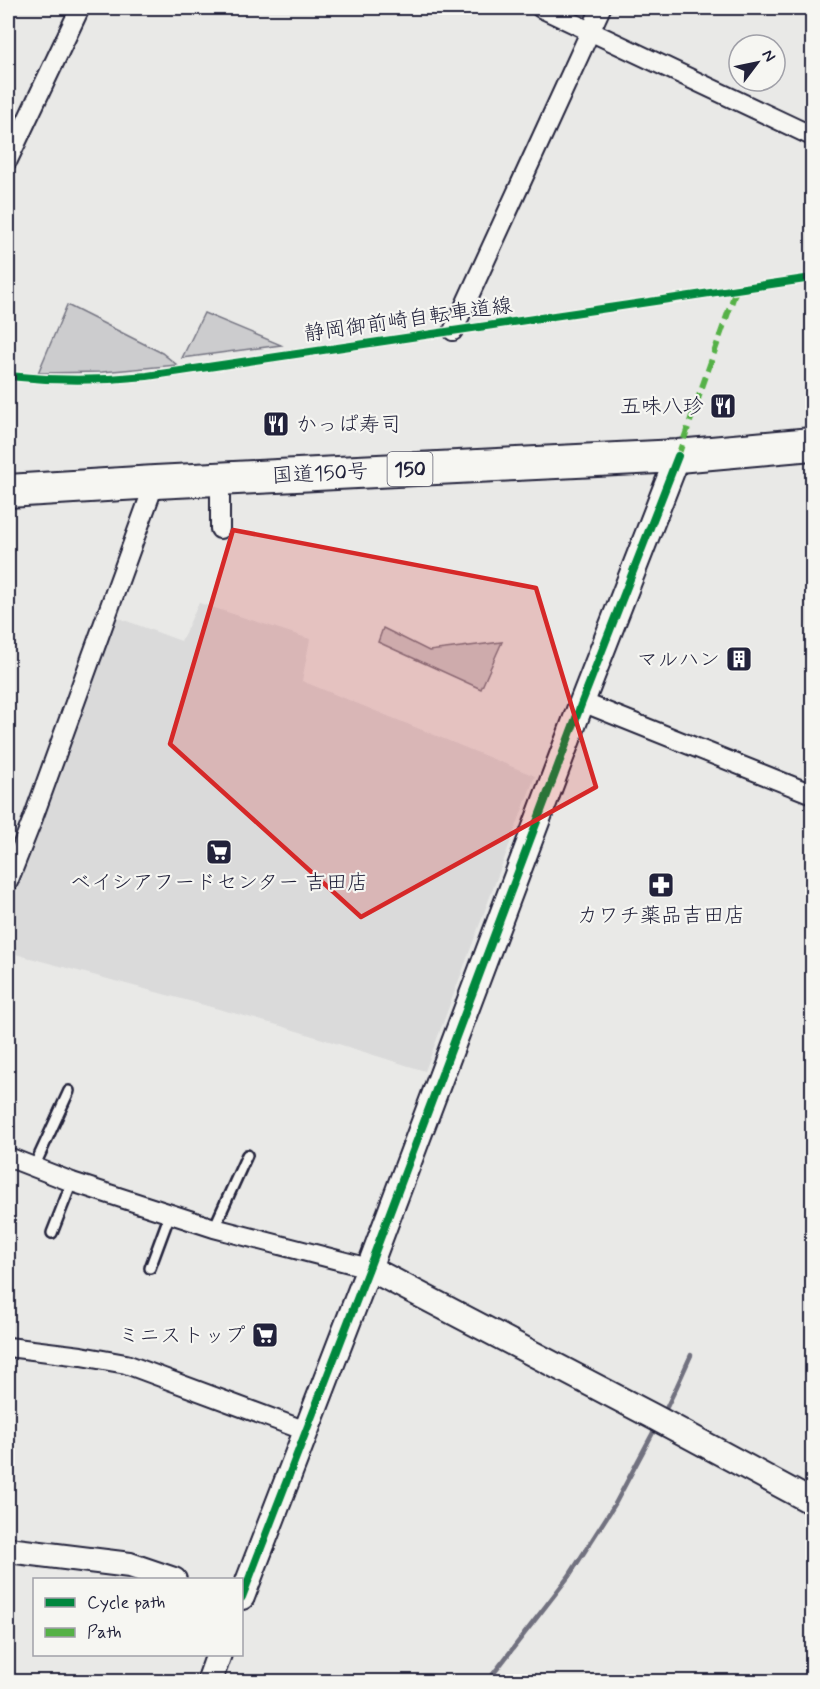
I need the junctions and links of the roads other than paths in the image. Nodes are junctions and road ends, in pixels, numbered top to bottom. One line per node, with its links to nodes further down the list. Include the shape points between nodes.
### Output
1 (80, 8): 6 (street)
2 (541, 8): 4 (street)
3 (601, 8): 4 (street)
4 (590, 31): 5 (street); 7 (street)
5 (813, 136)
6 (8, 160)
7 (453, 331)
8 (813, 444): 9 (highway, 国道150号 / 150)
9 (678, 456): 10 (highway, 国道150号 / 150); 14 (street)
10 (220, 478): 11 (highway, 国道150号 / 150); 13 (street)
11 (155, 482): 12 (highway, 国道150号 / 150); 16 (street)
12 (8, 491)
13 (220, 529)
14 (582, 702): 15 (street); 26 (street)
15 (813, 794)
16 (8, 882)
17 (69, 1091): 20 (lane)
18 (247, 1155): 23 (lane)
19 (8, 1157): 20 (street)
20 (34, 1167): 21 (street)
21 (72, 1182): 22 (street); 24 (lane)
22 (170, 1214): 23 (street); 25 (lane)
23 (214, 1228): 26 (street)
24 (52, 1233)
25 (150, 1268)
26 (369, 1268): 28 (street); 29 (street)
27 (8, 1347): 28 (street, via 126,1364)
28 (306, 1431): 32 (street)
29 (813, 1502)
30 (8, 1550): 31 (street, via 130,1565)
31 (168, 1578)
32 (243, 1594)
33 (218, 1656): 34 (street)
34 (209, 1682)

